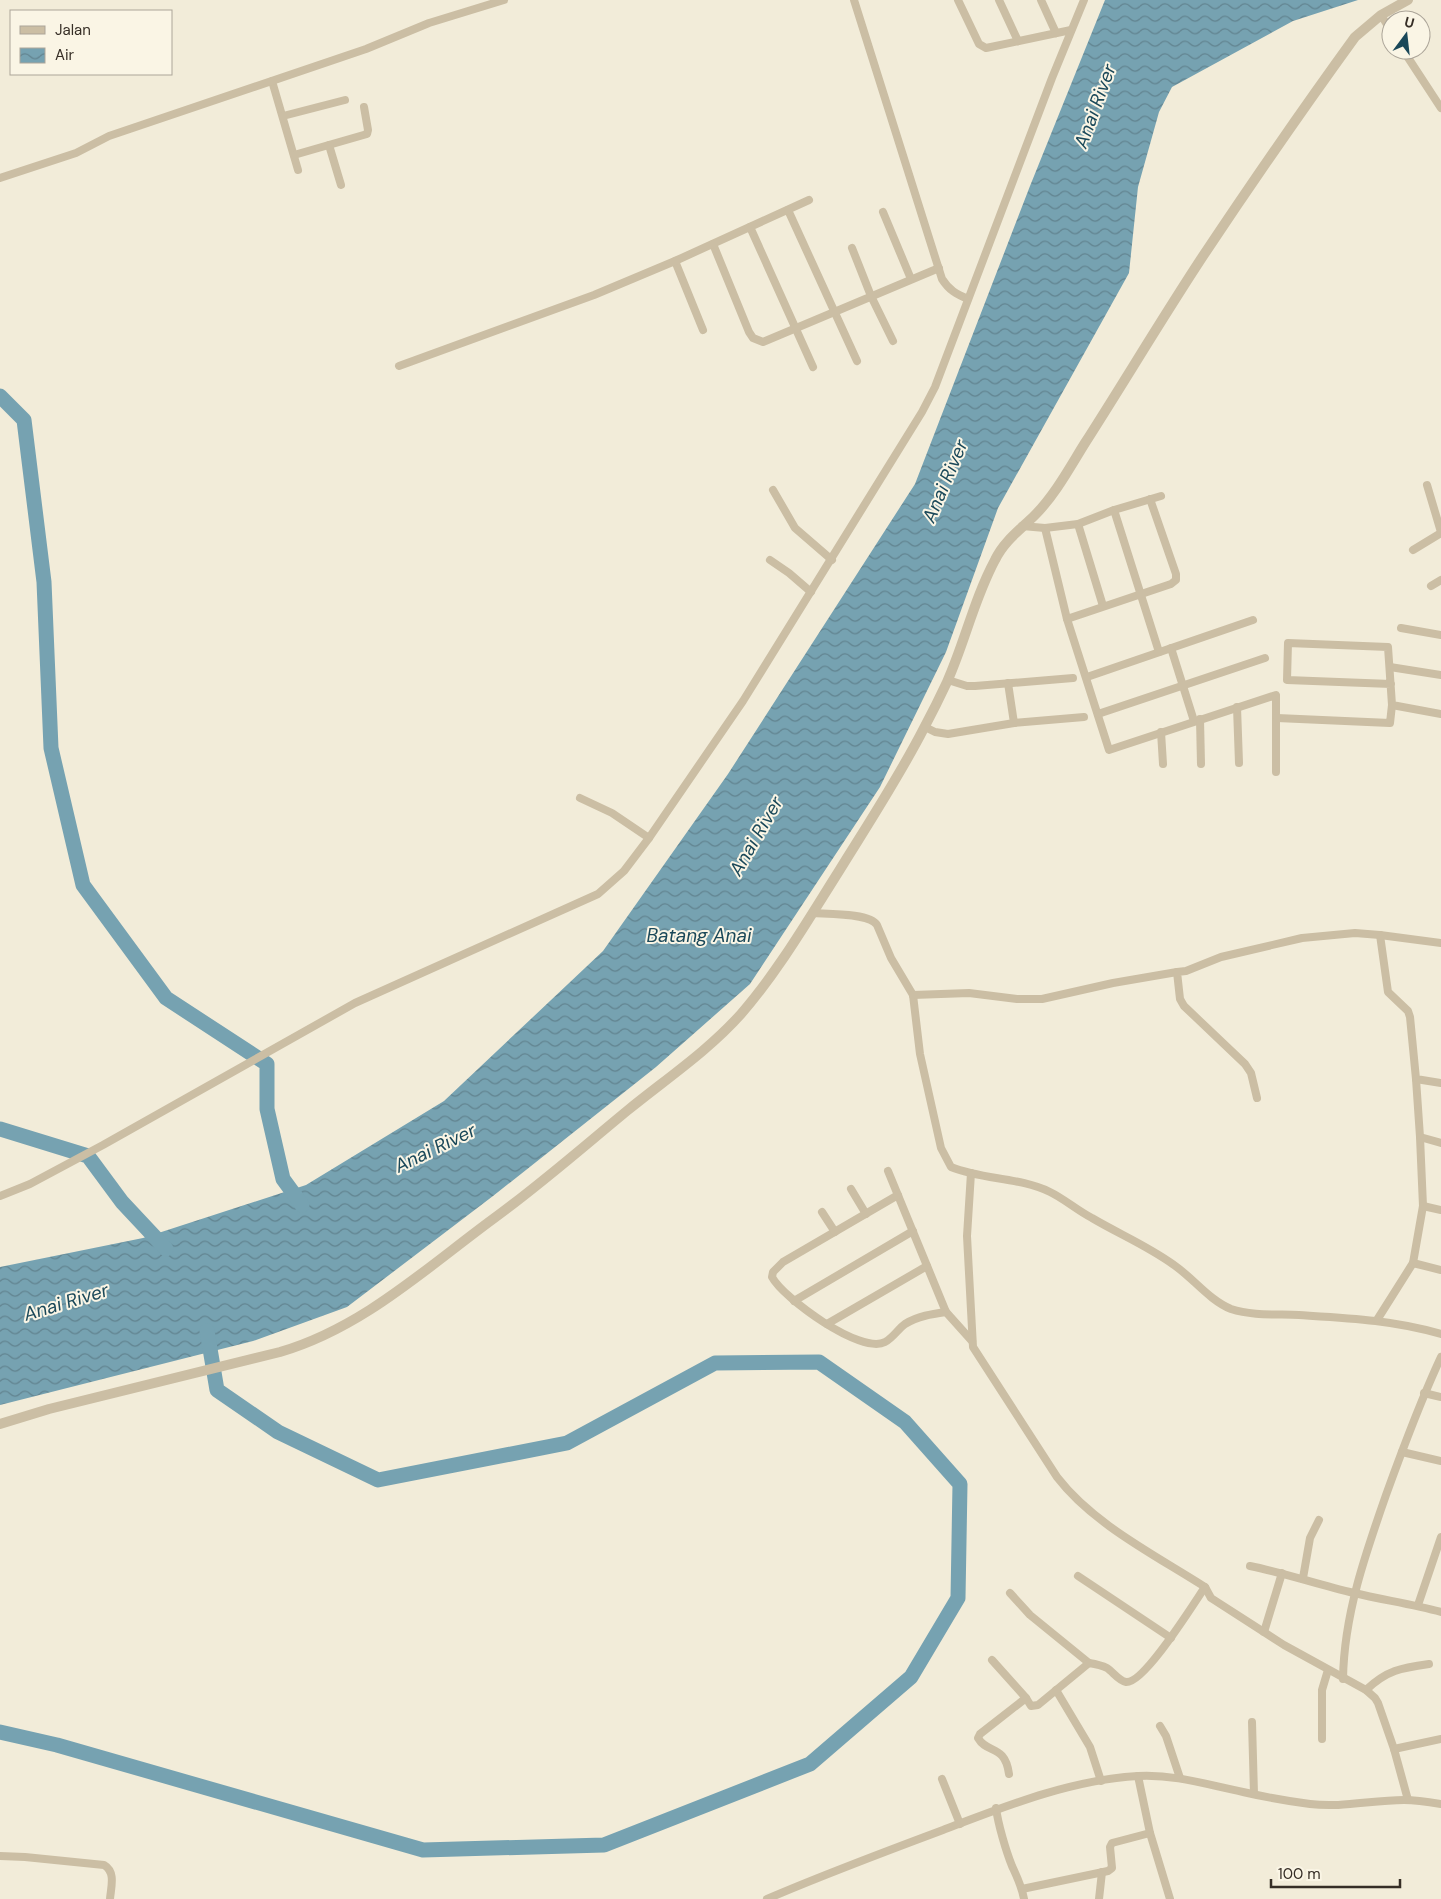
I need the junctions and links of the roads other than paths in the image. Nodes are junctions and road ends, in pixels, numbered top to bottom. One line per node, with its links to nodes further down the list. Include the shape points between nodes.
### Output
1 (504, 0): 14 (street, via 430,23)
2 (854, 0): 31 (street)
3 (958, 0): 12 (street, via 981,46 986,48)
4 (998, 0): 12 (street)
5 (1041, 0): 11 (street)
6 (1083, 0): 10 (street)
7 (1408, 0): 8 (street)
8 (1390, 10)
9 (1381, 15): 48 (street, via 1355,37 1332,68 1200,261 1084,446 1048,499)
10 (1070, 30): 11 (street); 34 (street)
11 (1056, 33): 12 (street)
12 (1018, 41)
13 (1410, 60): 17 (street)
14 (272, 81): 18 (street); 22 (street, via 109,136 76,153)
15 (345, 100): 18 (street)
16 (364, 107): 19 (street, via 367,134)
17 (1441, 108)
18 (283, 116): 20 (street)
19 (329, 145): 20 (street); 23 (street)
20 (294, 155): 21 (street)
21 (298, 170)
22 (0, 178)
23 (341, 186)
24 (809, 200): 25 (street)
25 (788, 210): 27 (street); 35 (street)
26 (883, 212): 32 (street)
27 (750, 227): 28 (street); 36 (street)
28 (713, 244): 30 (street); 36 (street, via 753,338 763,342)
29 (852, 248): 33 (street)
30 (675, 261): 37 (street); 40 (street, via 594,295)
31 (939, 268): 32 (street); 34 (street, via 946,287)
32 (911, 279): 33 (street)
33 (871, 296): 35 (street); 38 (street)
34 (968, 300): 53 (street, via 929,400)
35 (835, 310): 36 (street); 39 (street)
36 (796, 327): 41 (street)
37 (703, 330)
38 (893, 341)
39 (857, 361)
40 (399, 366)
41 (813, 367)
42 (1427, 485): 50 (street)
43 (774, 490): 53 (street, via 794,528)
44 (1161, 496): 45 (street)
45 (1150, 499): 46 (street); 57 (street, via 1176,577 1171,584)
46 (1114, 510): 47 (street); 57 (street)
47 (1078, 524): 49 (street); 58 (street)
48 (1022, 526): 49 (street); 70 (street, via 996,558)
49 (1045, 528): 59 (street)
50 (1441, 533): 51 (street)
51 (1413, 550)
52 (770, 560): 56 (street)
53 (832, 560): 56 (street)
54 (1441, 580): 55 (street)
55 (1431, 586)
56 (811, 592): 89 (street, via 743,701)
57 (1141, 594): 58 (street); 64 (street)
58 (1103, 606): 59 (street)
59 (1067, 619): 68 (street)
60 (1253, 620): 63 (street)
61 (1401, 628): 62 (street)
62 (1441, 635)
63 (1171, 648): 64 (street); 73 (street)
64 (1159, 652): 68 (street)
65 (1265, 658): 73 (street)
66 (1390, 667): 67 (street); 72 (street); 72 (street, via 1388,647 1288,643 1287,680)
67 (1441, 675)
68 (1087, 677): 76 (street)
69 (1073, 678): 71 (street)
70 (948, 680): 71 (street, via 967,686); 82 (street)
71 (1008, 684): 81 (street)
72 (1391, 684): 74 (street)
73 (1183, 685): 76 (street); 80 (street)
74 (1392, 706): 77 (street); 79 (street, via 1390,723)
75 (1238, 707): 79 (street, via 1276,695); 80 (street); 84 (street)
76 (1098, 714): 83 (street, via 1109,750)
77 (1441, 714)
78 (1084, 717): 81 (street)
79 (1276, 718): 87 (street)
80 (1197, 720): 83 (street); 86 (street)
81 (1014, 723): 82 (street, via 948,734)
82 (924, 727): 90 (street, via 905,765)
83 (1161, 732): 85 (street)
84 (1239, 763)
85 (1163, 764)
86 (1201, 764)
87 (1276, 772)
88 (580, 798): 89 (street, via 612,813)
89 (649, 838): 104 (street, via 624,871 598,894 355,1003 103,1145 30,1184)
90 (813, 913): 94 (street, via 866,917 875,921 891,958); 123 (street, via 765,986 737,1018 676,1074 517,1202 341,1328 308,1343 228,1366)
91 (1380, 934): 92 (street); 93 (street, via 1302,938 1221,957); 95 (street, via 1388,992 1410,1017)
92 (1441, 943)
93 (1177, 972): 94 (street, via 1042,999 969,993); 97 (street, via 1180,999 1184,1006 1245,1064 1251,1073)
94 (913, 995): 101 (street, via 920,1054 940,1148 951,1167)
95 (1416, 1079): 96 (street); 98 (street)
96 (1441, 1084)
97 (1257, 1098)
98 (1420, 1137): 99 (street); 105 (street)
99 (1441, 1143)
100 (888, 1171): 103 (street)
101 (971, 1174): 116 (street, via 1051,1192 1092,1219 1144,1245 1230,1308 1270,1314); 119 (street, via 968,1236)
102 (850, 1189): 108 (street)
103 (898, 1195): 108 (street); 109 (street)
104 (0, 1196)
105 (1423, 1206): 106 (street); 111 (street)
106 (1441, 1210)
107 (822, 1212): 110 (street)
108 (866, 1214): 110 (street)
109 (913, 1231): 112 (street); 114 (street)
110 (835, 1232): 114 (street, via 783,1262 773,1272 776,1284)
111 (1412, 1263): 113 (street); 116 (street)
112 (927, 1266): 115 (street); 117 (street)
113 (1441, 1270)
114 (794, 1301): 117 (street)
115 (946, 1312): 117 (street, via 920,1317 905,1324 885,1342 874,1345); 119 (street)
116 (1377, 1320): 118 (street)
117 (827, 1324)
118 (1441, 1334)
119 (972, 1341): 132 (street, via 981,1361 1068,1490 1122,1534)
120 (1441, 1356): 121 (street)
121 (1424, 1393): 122 (street); 124 (street)
122 (1441, 1397)
123 (0, 1424)
124 (1402, 1452): 125 (street); 134 (street)
125 (1441, 1461)
126 (1319, 1520): 131 (street, via 1310,1538)
127 (1441, 1537): 135 (street)
128 (1250, 1566): 129 (street)
129 (1282, 1573): 131 (street); 137 (street)
130 (1078, 1576): 138 (street)
131 (1303, 1578): 134 (street)
132 (1204, 1588): 137 (street, via 1211,1598); 138 (street)
133 (1010, 1593): 140 (street, via 1030,1615)
134 (1354, 1593): 135 (street); 143 (street, via 1343,1657)
135 (1418, 1605): 136 (street)
136 (1441, 1612)
137 (1264, 1632): 142 (street)
138 (1171, 1638): 140 (street, via 1130,1681)
139 (992, 1660): 146 (street)
140 (1088, 1663): 144 (street)
141 (1428, 1664): 145 (street, via 1393,1670)
142 (1328, 1670): 143 (street); 149 (street, via 1322,1690)
143 (1343, 1679): 145 (street)
144 (1056, 1690): 146 (street, via 1036,1707 1031,1706); 156 (street, via 1090,1747)
145 (1366, 1690): 151 (street, via 1378,1703)
146 (1026, 1698): 152 (street, via 978,1738 1003,1756)
147 (1252, 1722): 157 (street)
148 (1160, 1726): 154 (street)
149 (1322, 1739)
150 (1441, 1739): 151 (street)
151 (1394, 1749): 158 (street)
152 (1009, 1774)
153 (1138, 1776): 154 (street); 156 (street); 162 (street)
154 (1180, 1778): 157 (street)
155 (942, 1779): 161 (street)
156 (1101, 1781): 160 (street, via 1070,1786)
157 (1254, 1794): 158 (street, via 1341,1806)
158 (1408, 1800): 159 (street)
159 (1441, 1804)
160 (996, 1808): 161 (street); 165 (street, via 997,1821)
161 (960, 1824): 167 (street)
162 (1150, 1833): 164 (street, via 1112,1843 1112,1868); 170 (street)
163 (0, 1856): 166 (street, via 104,1865 112,1873)
164 (1102, 1872): 165 (street); 169 (street)
165 (1022, 1889): 168 (street)
166 (110, 1899)
167 (767, 1899)
168 (1024, 1899)
169 (1099, 1899)
170 (1170, 1899)

